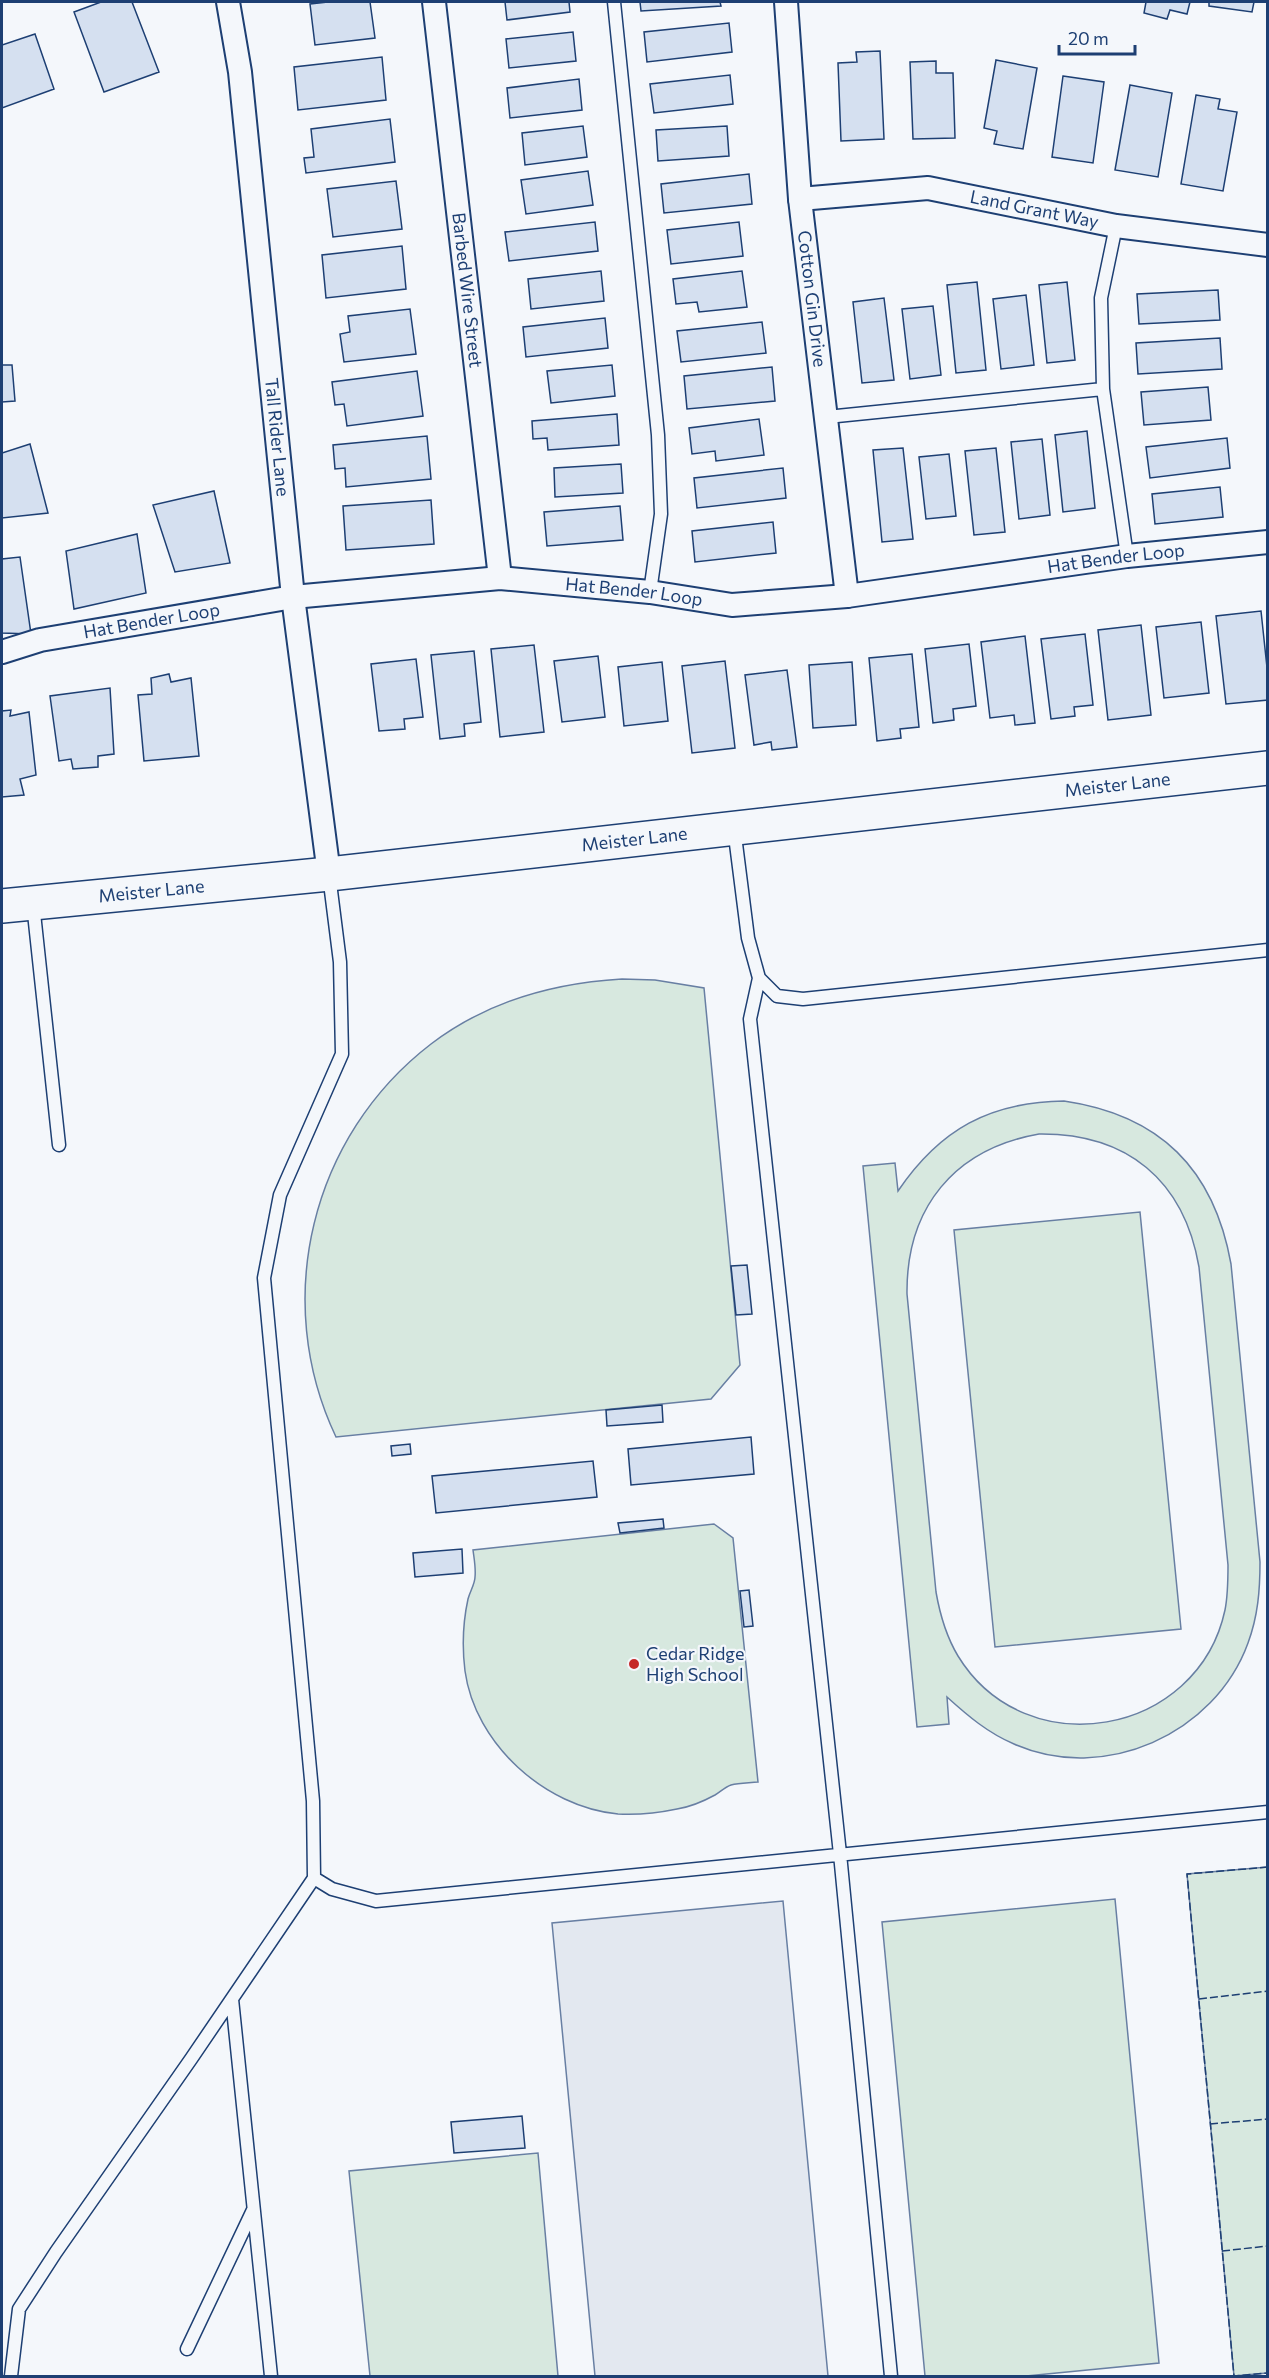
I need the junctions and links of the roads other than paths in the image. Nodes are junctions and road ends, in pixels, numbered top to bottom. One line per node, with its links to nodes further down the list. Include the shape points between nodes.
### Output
1 (228, 2): 15 (street, Tall Rider Lane, via 240,72)
2 (434, 2): 12 (street, Barbed Wire Street)
3 (614, 2): 13 (lane, via 658,435 661,514)
4 (786, 2): 5 (street, Cotton Gin Drive)
5 (800, 199): 6 (street, Land Grant Way, via 928,188); 9 (street, Cotton Gin Drive)
6 (1116, 226): 7 (street, Land Grant Way); 8 (lane, via 1101,298)
7 (1268, 244)
8 (1103, 389): 9 (lane); 11 (lane)
9 (827, 417): 14 (street, Cotton Gin Drive)
10 (1268, 542): 11 (street, Hat Bender Loop)
11 (1127, 556): 14 (street, Hat Bender Loop)
12 (500, 578): 13 (street, Hat Bender Loop); 15 (street, Hat Bender Loop)
13 (650, 592): 14 (street, Hat Bender Loop, via 732,605)
14 (847, 596)
15 (294, 597): 16 (street, Hat Bender Loop, via 40,640); 19 (street, Tall Rider Lane)
16 (2, 652)
17 (1268, 768): 18 (street, Meister Lane)
18 (734, 828): 19 (street, Meister Lane); 22 (lane, via 748,938)
19 (329, 874): 20 (street, Meister Lane); 26 (lane, via 340,962 342,1054 280,1195 264,1278 313,1801)
20 (17, 904): 23 (lane)
21 (1268, 950): 22 (lane, via 802,999 777,996)
22 (759, 978): 25 (lane, via 750,1019)
23 (59, 1145)
24 (1268, 1812): 25 (lane)
25 (840, 1854): 26 (lane, via 376,1901 332,1889); 32 (lane)
26 (314, 1878): 27 (lane)
27 (232, 1999): 28 (lane); 30 (lane, via 19,2309)
28 (254, 2209): 29 (lane); 31 (lane)
29 (187, 2349)
30 (11, 2376)
31 (271, 2376)
32 (891, 2376)

